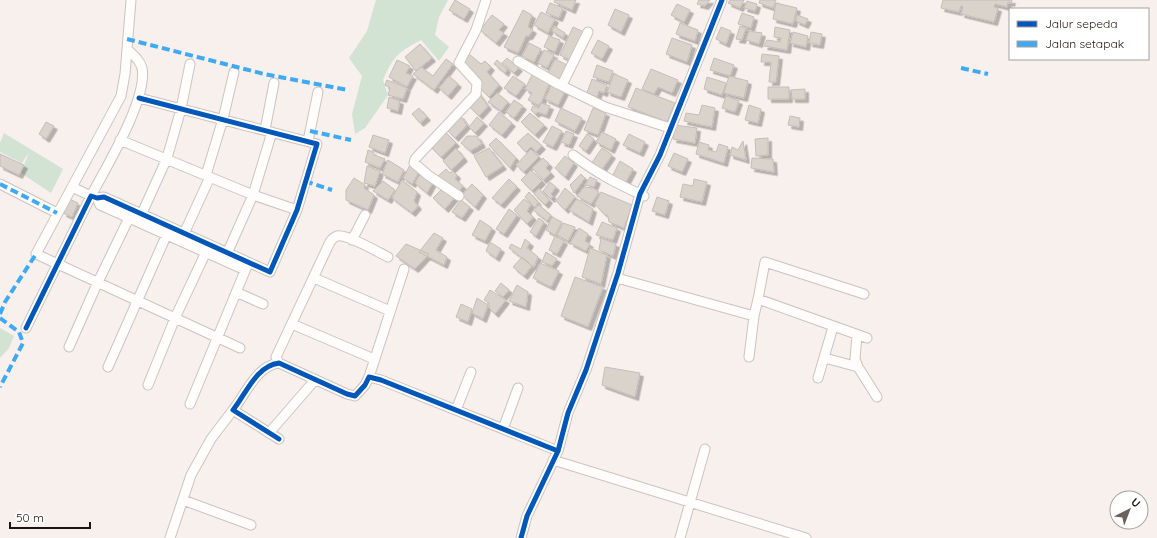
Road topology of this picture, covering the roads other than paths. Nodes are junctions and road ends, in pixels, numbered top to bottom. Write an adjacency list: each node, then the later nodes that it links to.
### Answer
1 (131, 0): 5 (street)
2 (486, 0): 26 (street)
3 (722, 0): 15 (street)
4 (588, 32): 10 (street)
5 (127, 49): 12 (street); 23 (street)
6 (518, 61): 10 (street)
7 (190, 64): 13 (street)
8 (234, 72): 14 (street)
9 (274, 83): 16 (street)
10 (562, 85): 15 (street)
11 (318, 92): 18 (street)
12 (139, 98): 13 (street); 17 (street)
13 (181, 109): 14 (street); 20 (street)
14 (223, 119): 16 (street); 21 (street)
15 (670, 128): 25 (street)
16 (268, 131): 18 (street); 24 (street)
17 (120, 140): 20 (street); 27 (street)
18 (308, 141): 28 (street)
19 (573, 155): 25 (street)
20 (167, 158): 21 (street); 32 (street)
21 (208, 176): 24 (street); 34 (street)
22 (0, 184): 29 (street)
23 (72, 187): 27 (street); 29 (street)
24 (253, 194): 28 (street); 37 (street)
25 (643, 195): 43 (street)
26 (459, 196)
27 (94, 197): 31 (street); 32 (street); 39 (street)
28 (297, 210): 40 (street)
29 (57, 213): 39 (street)
30 (365, 215): 35 (street)
31 (129, 218): 32 (street); 44 (street)
32 (140, 218): 33 (street); 34 (street)
33 (167, 234): 34 (street); 48 (street)
34 (182, 237): 36 (street); 37 (street)
35 (352, 240): 38 (street); 42 (street)
36 (206, 252): 37 (street); 52 (street)
37 (226, 257): 40 (street)
38 (388, 257)
39 (57, 265): 44 (street); 55 (street)
40 (247, 266): 45 (street)
41 (404, 268): 50 (street)
42 (314, 278): 50 (street); 53 (street)
43 (617, 278): 51 (street); 81 (street)
44 (97, 284): 48 (street); 59 (street)
45 (236, 292): 49 (street); 57 (street)
46 (864, 294): 47 (street)
47 (758, 300): 51 (street); 54 (street)
48 (136, 302): 52 (street); 65 (street)
49 (262, 304)
50 (390, 312): 63 (street)
51 (754, 316): 61 (street)
52 (175, 318): 57 (street); 71 (street)
53 (292, 324): 63 (street); 64 (street)
54 (834, 327): 56 (street); 62 (street)
55 (26, 328)
56 (858, 335): 58 (street); 66 (street)
57 (216, 338): 60 (street); 74 (street)
58 (867, 338)
59 (69, 347)
60 (240, 348)
61 (749, 357)
62 (825, 358): 66 (street); 69 (street)
63 (374, 359): 68 (street)
64 (278, 363): 70 (street); 75 (street)
65 (108, 367)
66 (858, 368): 73 (street)
67 (471, 372): 76 (street)
68 (369, 377): 70 (street); 76 (street)
69 (818, 378)
70 (315, 380): 78 (street)
71 (148, 385)
72 (518, 388): 77 (street)
73 (877, 397)
74 (190, 404)
75 (232, 410): 78 (street); 82 (street)
76 (456, 410): 77 (street)
77 (502, 429): 81 (street)
78 (269, 433): 79 (street)
79 (279, 439)
80 (705, 449): 83 (street)
81 (556, 455): 83 (street); 86 (street)
82 (183, 500): 84 (street); 85 (street)
83 (690, 502): 87 (street); 88 (street)
84 (251, 526)
85 (170, 538)
86 (521, 538)
87 (680, 538)
88 (806, 538)

